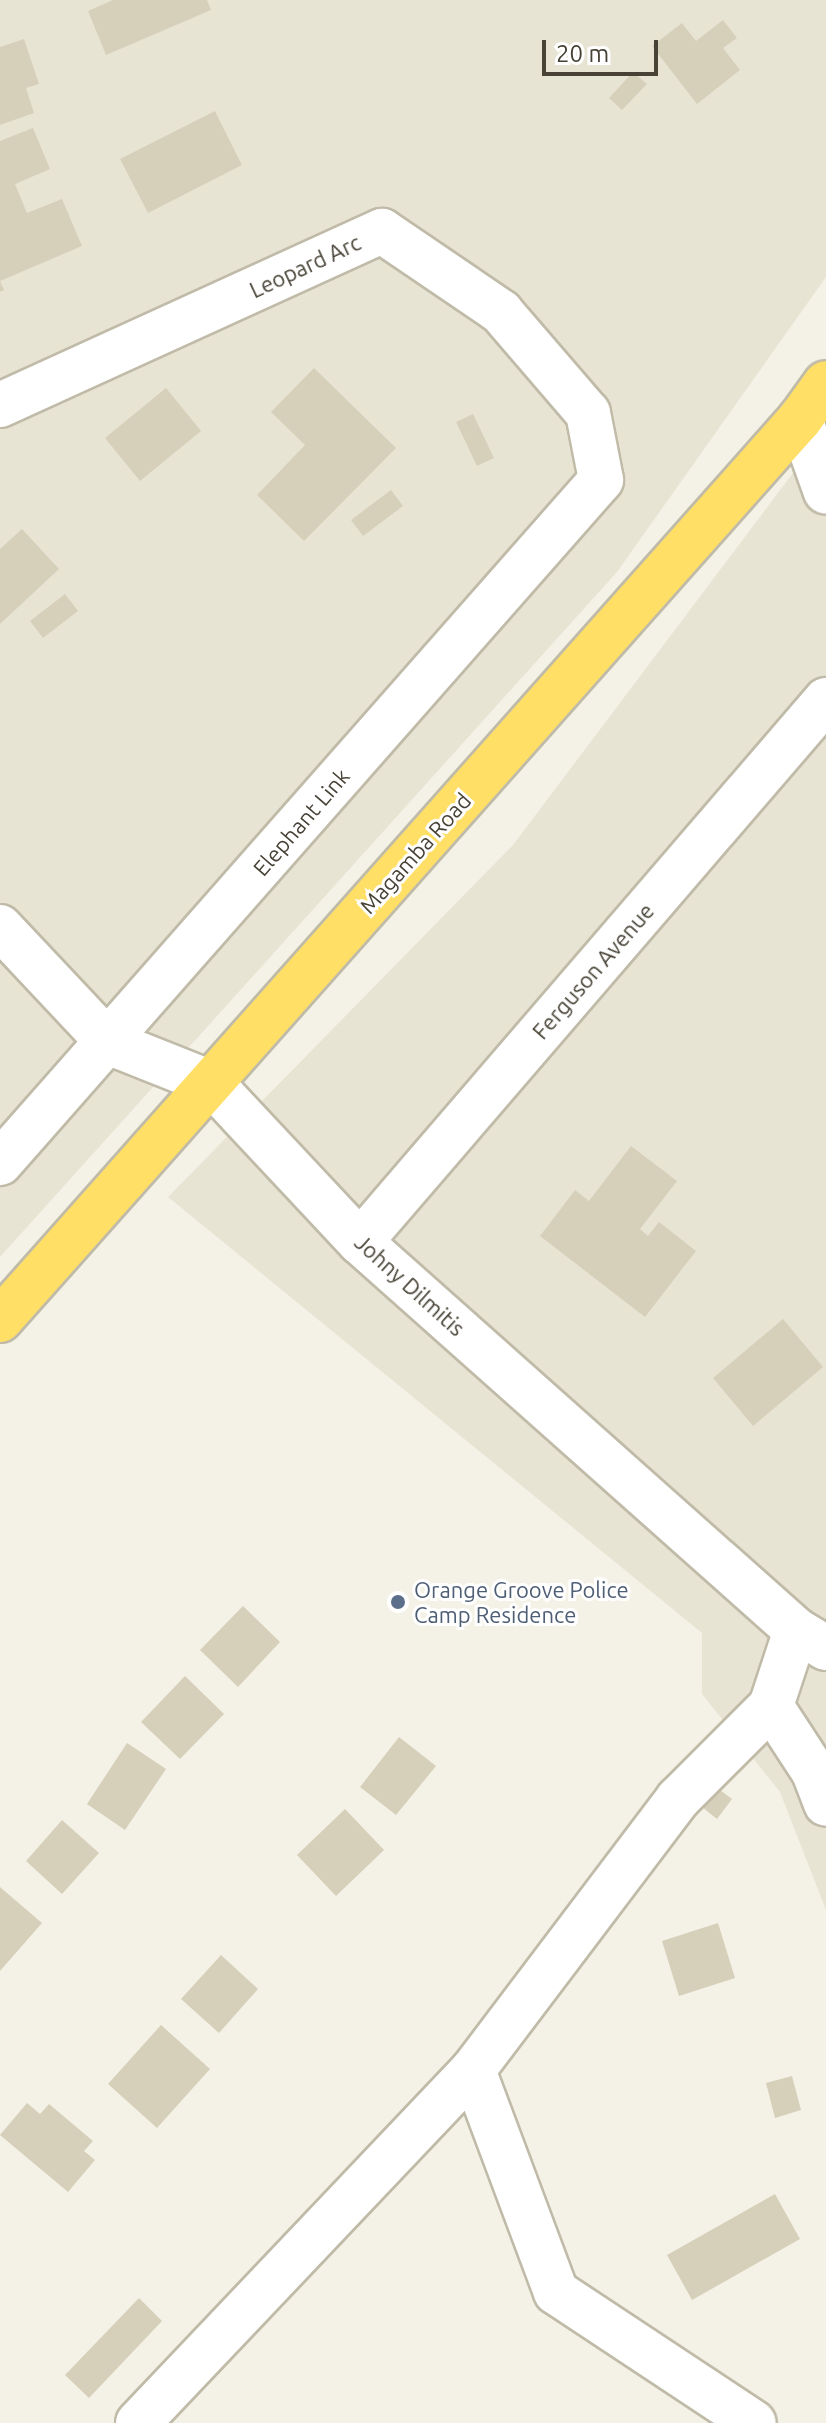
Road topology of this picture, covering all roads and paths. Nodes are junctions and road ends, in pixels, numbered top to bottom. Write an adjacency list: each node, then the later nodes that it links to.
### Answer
1 (826, 383): 3 (highway, Magamba Road)
2 (0, 405): 4 (street, Leopard Arc)
3 (800, 419): 5 (street); 9 (highway, Magamba Road)
4 (601, 480): 8 (street, Elephant Link)
5 (826, 492)
6 (826, 700): 11 (street, Ferguson Avenue)
7 (0, 927): 8 (street, Johny Dilmitis)
8 (108, 1042): 9 (street, Johny Dilmitis); 10 (street, Elephant Link)
9 (211, 1083): 11 (street, Johny Dilmitis); 12 (highway, Magamba Road)
10 (0, 1163)
11 (360, 1242): 13 (street, Johny Dilmitis)
12 (0, 1320)
13 (811, 1639): 14 (street)
14 (771, 1706): 15 (street); 16 (street)
15 (826, 1804)
16 (473, 2070): 17 (street); 18 (street)
17 (138, 2423)
18 (754, 2423)

